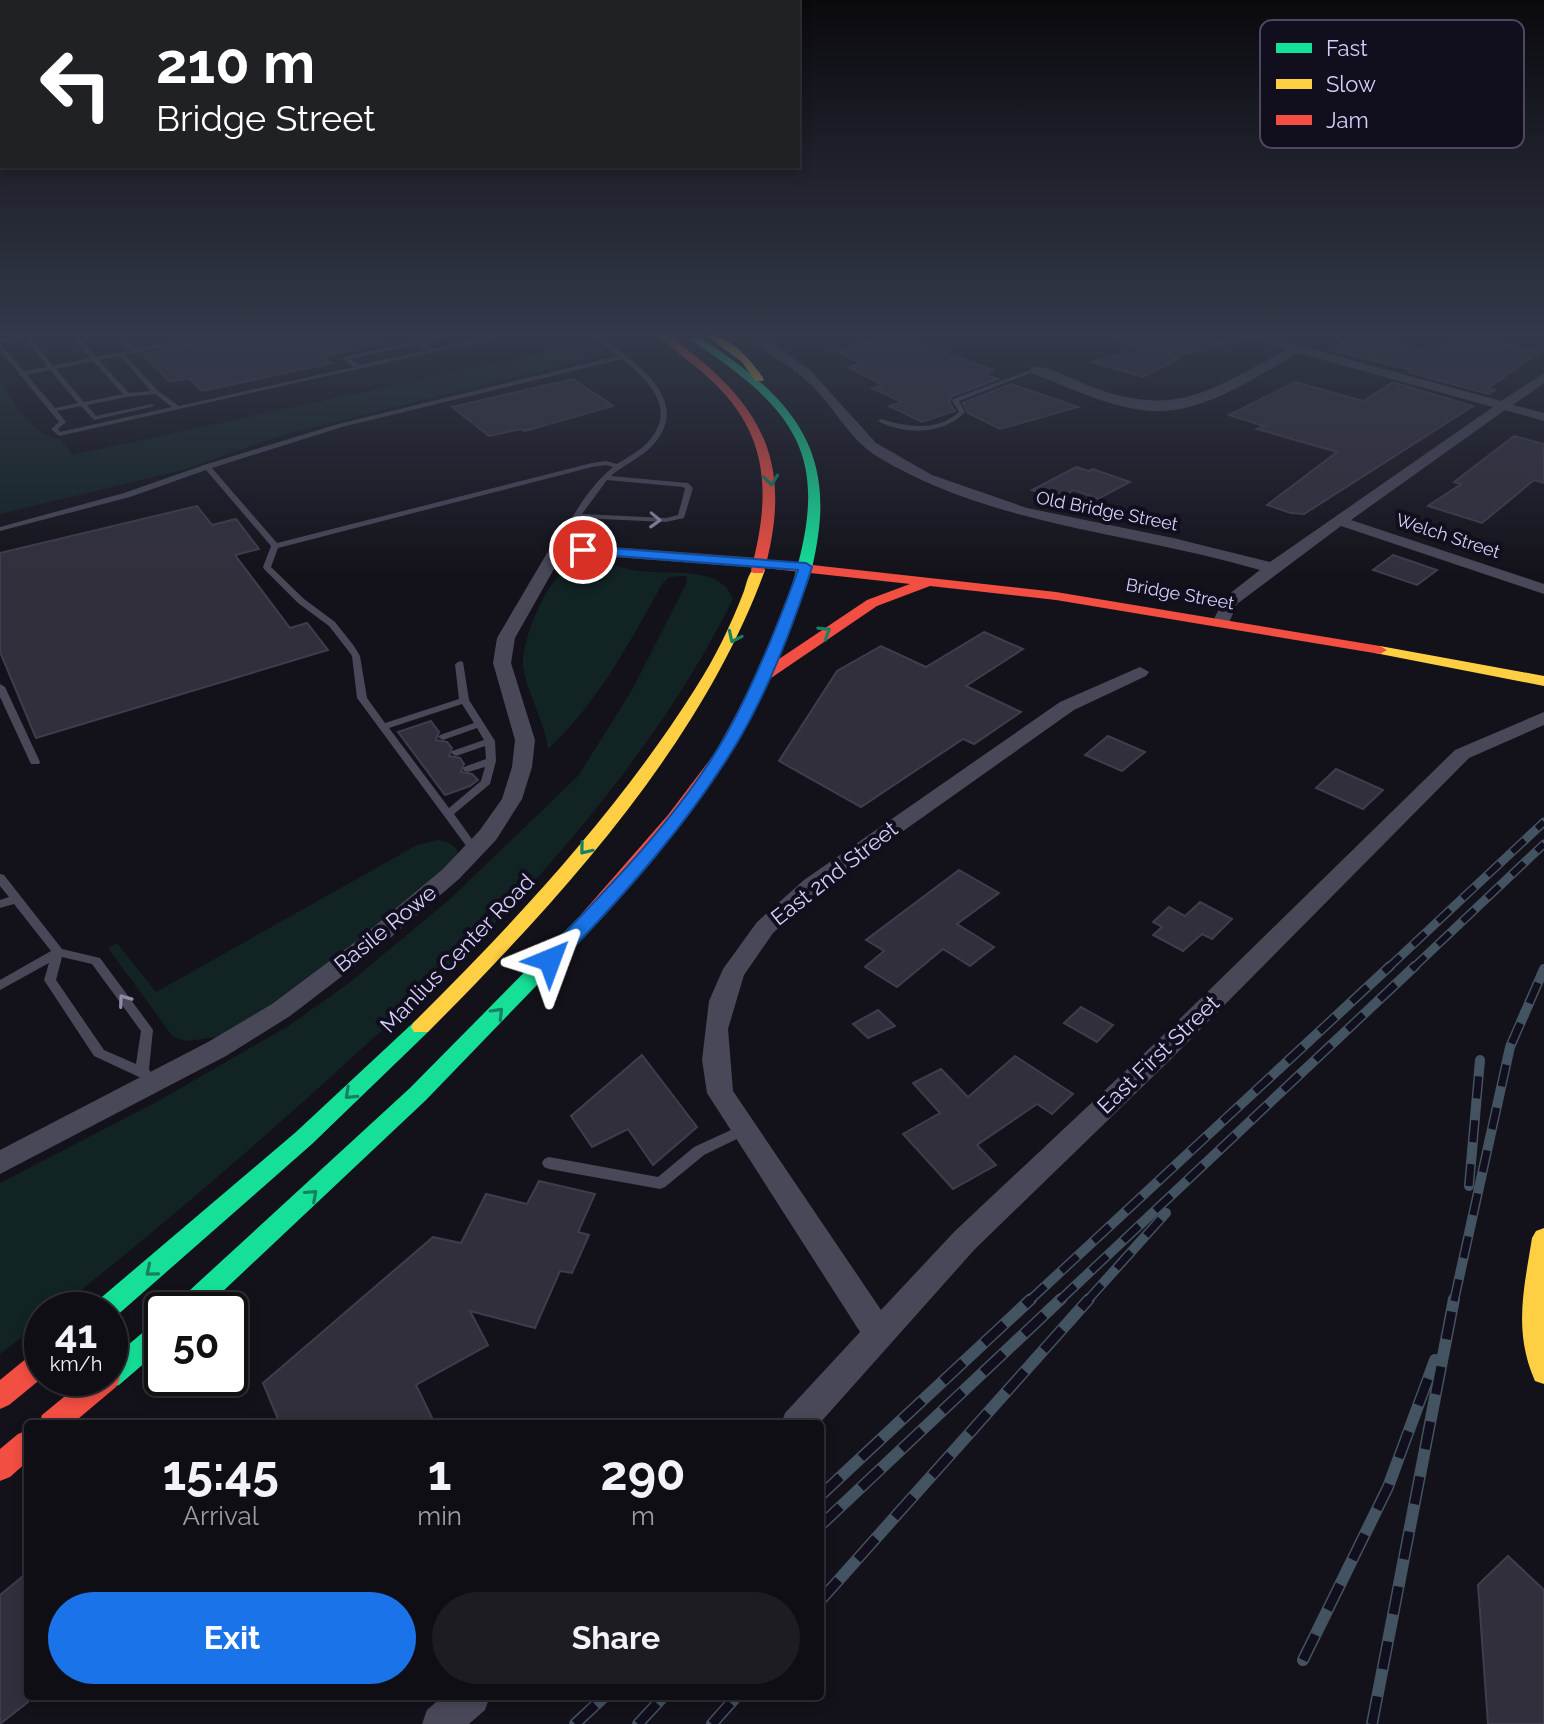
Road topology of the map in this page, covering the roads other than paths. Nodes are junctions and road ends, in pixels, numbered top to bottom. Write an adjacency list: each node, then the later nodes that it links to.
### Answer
1 (57, 414): 4 (lane)
2 (91, 414): 3 (lane)
3 (111, 414)
4 (148, 414)
5 (384, 414): 13 (lane)
6 (666, 414): 14 (lane)
7 (747, 414): 21 (main road, one-way to 21)
8 (786, 414): 22 (main road)
9 (842, 414): 23 (street, Old Bridge Street)
10 (960, 414): 12 (lane)
11 (1491, 414): 17 (street)
12 (881, 421)
13 (207, 467): 18 (lane); 19 (lane)
14 (619, 467): 15 (lane); 19 (lane)
15 (605, 478): 16 (lane); 16 (lane, one-way to 15)
16 (577, 516): 20 (lane)
17 (1340, 521): 23 (street); 25 (street, Welch Street)
18 (0, 529)
19 (275, 546): 35 (lane)
20 (558, 548): 21 (street, Bridge Street); 43 (street, Basile Rowe)
21 (760, 563): 22 (main road, Bridge Street); 54 (main road, Manlius Center Road, one-way to 54)
22 (806, 567): 24 (main road, Bridge Street); 29 (main road)
23 (1272, 568): 26 (street)
24 (939, 580): 26 (main road, Bridge Street); 29 (main road, one-way to 24)
25 (1544, 589)
26 (1222, 621): 30 (main road, Bridge Street)
27 (460, 664): 32 (lane)
28 (1140, 672): 50 (street, East 2nd Street)
29 (762, 677): 55 (main road, one-way to 29)
30 (1544, 681)
31 (0, 687): 40 (lane)
32 (464, 700): 34 (lane); 35 (lane)
33 (1544, 718): 56 (street, East First Street)
34 (479, 724): 36 (lane); 37 (lane)
35 (383, 727): 42 (lane)
36 (443, 737)
37 (490, 741): 38 (lane); 39 (lane)
38 (456, 753)
39 (491, 761): 41 (lane); 42 (lane)
40 (35, 762)
41 (468, 769)
42 (448, 814): 43 (lane)
43 (474, 849): 49 (street, Basile Rowe)
44 (0, 878): 45 (lane)
45 (16, 899): 46 (lane); 47 (lane)
46 (0, 904)
47 (58, 952): 48 (lane); 49 (lane); 49 (lane, one-way to 47)
48 (0, 986)
49 (146, 1076): 51 (street, Basile Rowe)
50 (745, 1129): 52 (lane); 56 (street, East 2nd Street)
51 (0, 1163)
52 (549, 1163)
53 (1544, 1238): 59 (main road)
54 (126, 1292)
55 (206, 1292)
56 (880, 1336): 64 (street, East First Street)
57 (144, 1347): 58 (main road)
58 (128, 1360)
59 (1544, 1372)
60 (24, 1377): 61 (main road)
61 (0, 1396)
62 (85, 1396): 63 (main road)
63 (57, 1420)
64 (801, 1420)
65 (24, 1446): 66 (main road)
66 (0, 1467)
67 (467, 1700): 68 (street)
68 (441, 1724)

